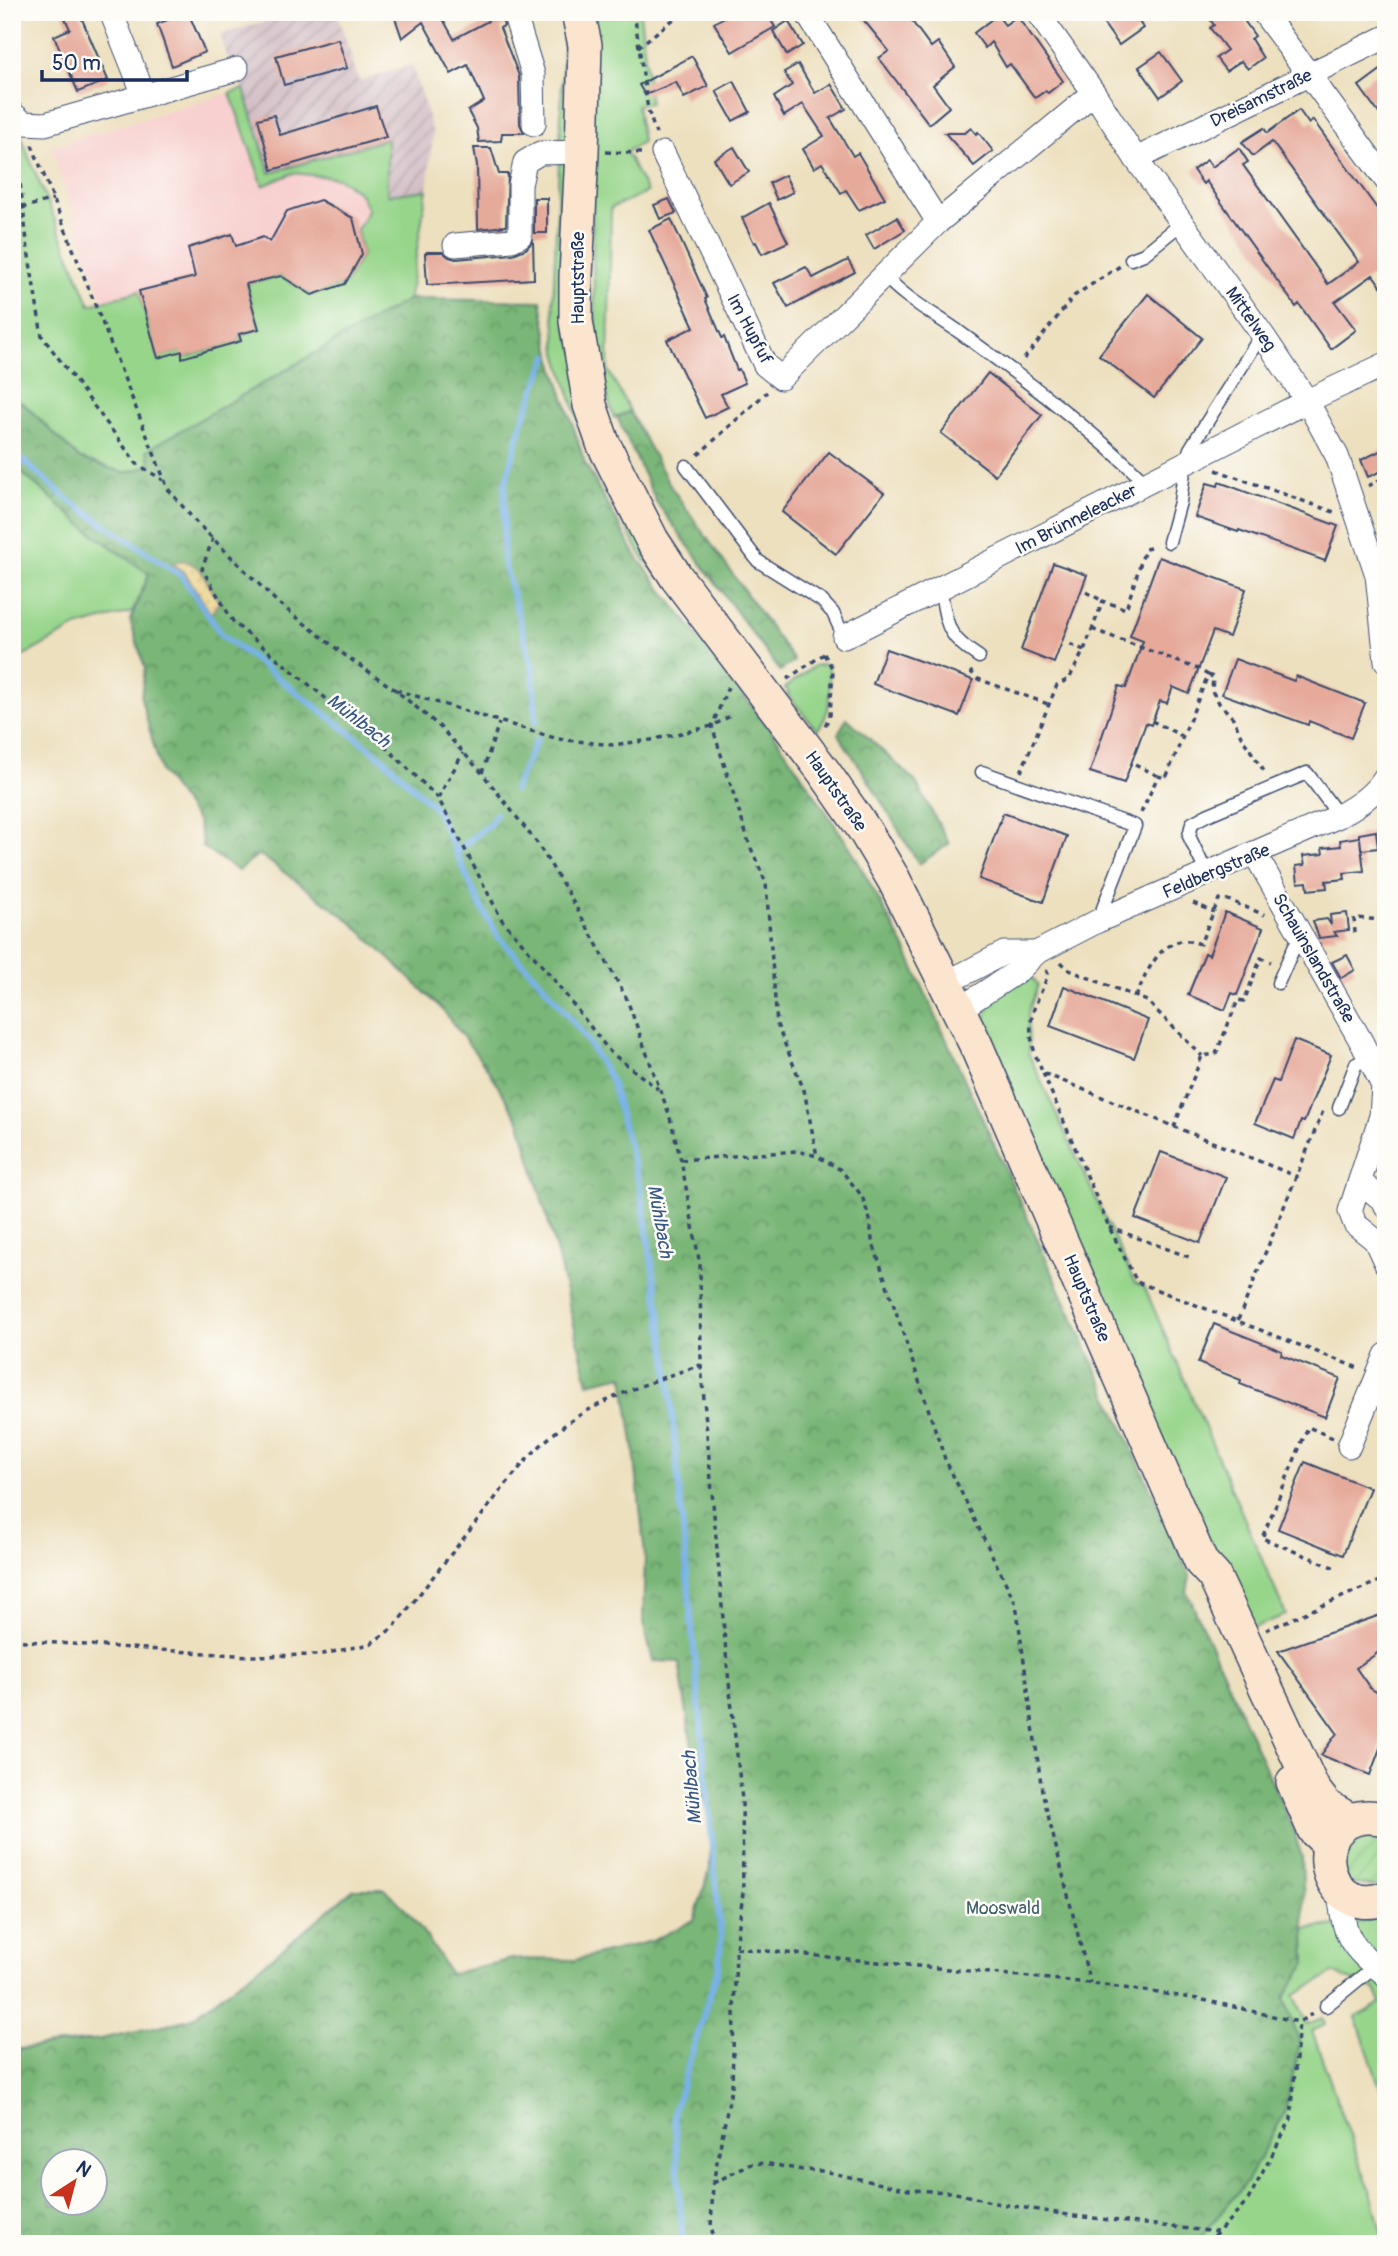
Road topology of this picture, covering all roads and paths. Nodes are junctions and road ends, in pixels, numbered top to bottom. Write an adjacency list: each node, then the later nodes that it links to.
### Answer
1 (111, 12): 14 (street)
2 (514, 12): 16 (street)
3 (578, 12): 18 (street, Hauptstraße)
4 (634, 12): 10 (path)
5 (683, 12): 10 (path)
6 (806, 12): 25 (street)
7 (1037, 12): 13 (street, Mittelweg)
8 (1263, 12): 12 (street)
9 (1386, 37): 12 (street, Dreisamstraße)
10 (638, 47): 19 (path)
11 (237, 69): 14 (street)
12 (1310, 75): 20 (street, Dreisamstraße); 21 (street)
13 (1094, 93): 20 (street, Mittelweg); 25 (street, Im Hupfuf)
14 (144, 95): 15 (street)
15 (18, 118): 22 (path)
16 (534, 124)
17 (12, 145): 23 (path)
18 (582, 152): 19 (path); 27 (street); 50 (street, Hauptstraße)
19 (663, 153): 33 (street, Im Hupfuf)
20 (1136, 159): 26 (street, Mittelweg)
21 (1386, 180)
22 (53, 199): 23 (path); 38 (path)
23 (23, 208): 24 (path); 38 (path)
24 (12, 211)
25 (939, 222): 29 (street, Im Hupfuf)
26 (1182, 223): 28 (lane); 30 (street, Mittelweg)
27 (455, 245)
28 (1131, 259): 32 (path)
29 (884, 275): 32 (lane); 33 (street, Im Hupfuf)
30 (1262, 334): 34 (street, Mittelweg); 35 (lane)
31 (1386, 363): 34 (street, Im Brünneleacker)
32 (1013, 372): 39 (lane)
33 (781, 378): 36 (path)
34 (1307, 401): 35 (street, Im Brünneleacker); 53 (street, Mittelweg)
35 (1185, 464): 39 (street, Im Brünneleacker); 42 (lane)
36 (686, 466): 47 (lane)
37 (1216, 470): 40 (path)
38 (165, 481): 41 (path)
39 (1146, 483): 43 (street, Im Brünneleacker)
40 (1342, 514)
41 (213, 538): 56 (path); 72 (path)
42 (1168, 542): 45 (path)
43 (940, 589): 47 (street, Im Brünneleacker); 48 (lane)
44 (1086, 592): 45 (path)
45 (1104, 601): 46 (path)
46 (1093, 629): 51 (path); 54 (path)
47 (844, 637)
48 (961, 643): 52 (lane); 57 (path)
49 (1067, 643): 51 (path)
50 (730, 649): 61 (path); 63 (street, Hauptstraße)
51 (1084, 650): 57 (path)
52 (979, 657)
53 (1386, 661)
54 (1208, 674): 62 (path); 71 (path)
55 (782, 682): 63 (path)
56 (394, 689): 60 (path); 64 (path)
57 (1048, 704): 70 (path)
58 (732, 715): 61 (path)
59 (1152, 722): 62 (path)
60 (499, 723): 61 (path); 67 (path)
61 (712, 726): 95 (path)
62 (1182, 736): 68 (path)
63 (804, 746): 85 (street, Hauptstraße)
64 (463, 753): 67 (path); 72 (path)
65 (1135, 764): 68 (path)
66 (982, 772): 70 (lane)
67 (482, 773): 91 (path)
68 (1158, 776): 74 (path)
69 (1386, 776): 73 (street, Feldbergstraße)
70 (1017, 783): 74 (lane)
71 (1272, 787): 73 (lane); 76 (lane)
72 (438, 798): 91 (path)
73 (1339, 816): 75 (street, Feldbergstraße)
74 (1135, 826): 79 (lane)
75 (1255, 854): 76 (street, Feldbergstraße); 77 (street, Schauinslandstraße)
76 (1207, 874): 79 (street, Feldbergstraße)
77 (1288, 915): 81 (street, Schauinslandstraße); 86 (path)
78 (1386, 920): 80 (path)
79 (1098, 921): 82 (street, Feldbergstraße)
80 (1355, 933)
81 (1303, 941): 83 (lane); 88 (street, Schauinslandstraße)
82 (1041, 950): 85 (street, Feldbergstraße); 86 (path); 89 (path)
83 (1284, 968): 84 (lane); 87 (path)
84 (1278, 983)
85 (951, 997): 111 (street, Hauptstraße)
86 (1136, 997): 87 (path)
87 (1202, 1056): 94 (path)
88 (1370, 1059): 90 (street, Schauinslandstraße); 93 (lane)
89 (1043, 1073): 94 (path); 101 (path)
90 (1384, 1086): 98 (street, Schauinslandstraße)
91 (660, 1090): 96 (path)
92 (1327, 1101): 97 (path)
93 (1339, 1108)
94 (1174, 1126): 97 (path)
95 (817, 1156): 96 (path); 117 (path)
96 (681, 1160): 106 (path)
97 (1298, 1177): 105 (path)
98 (1360, 1182): 99 (street); 102 (street, Schauinslandstraße)
99 (1386, 1206)
100 (1386, 1213): 102 (street)
101 (1109, 1227): 103 (path); 105 (path)
102 (1375, 1240): 104 (street, Schauinslandstraße)
103 (1189, 1257)
104 (1386, 1264)
105 (1238, 1320): 107 (path)
106 (701, 1365): 112 (path); 115 (path)
107 (1381, 1365): 108 (street)
108 (1349, 1446): 109 (path)
109 (1335, 1568)
110 (1386, 1578): 111 (path)
111 (1233, 1633): 113 (street, Hauptstraße)
112 (12, 1640)
113 (1365, 1820): 114 (street, Hauptstraße)
114 (1365, 1896): 116 (street); 116 (street)
115 (736, 1948): 117 (path); 120 (path)
116 (1374, 1965): 118 (lane)
117 (1090, 1983): 119 (path)
118 (1326, 2006): 119 (path)
119 (1299, 2022): 121 (path)
120 (713, 2183): 121 (path); 122 (path)
121 (1217, 2232): 123 (path)
122 (716, 2244)
123 (1207, 2244)

